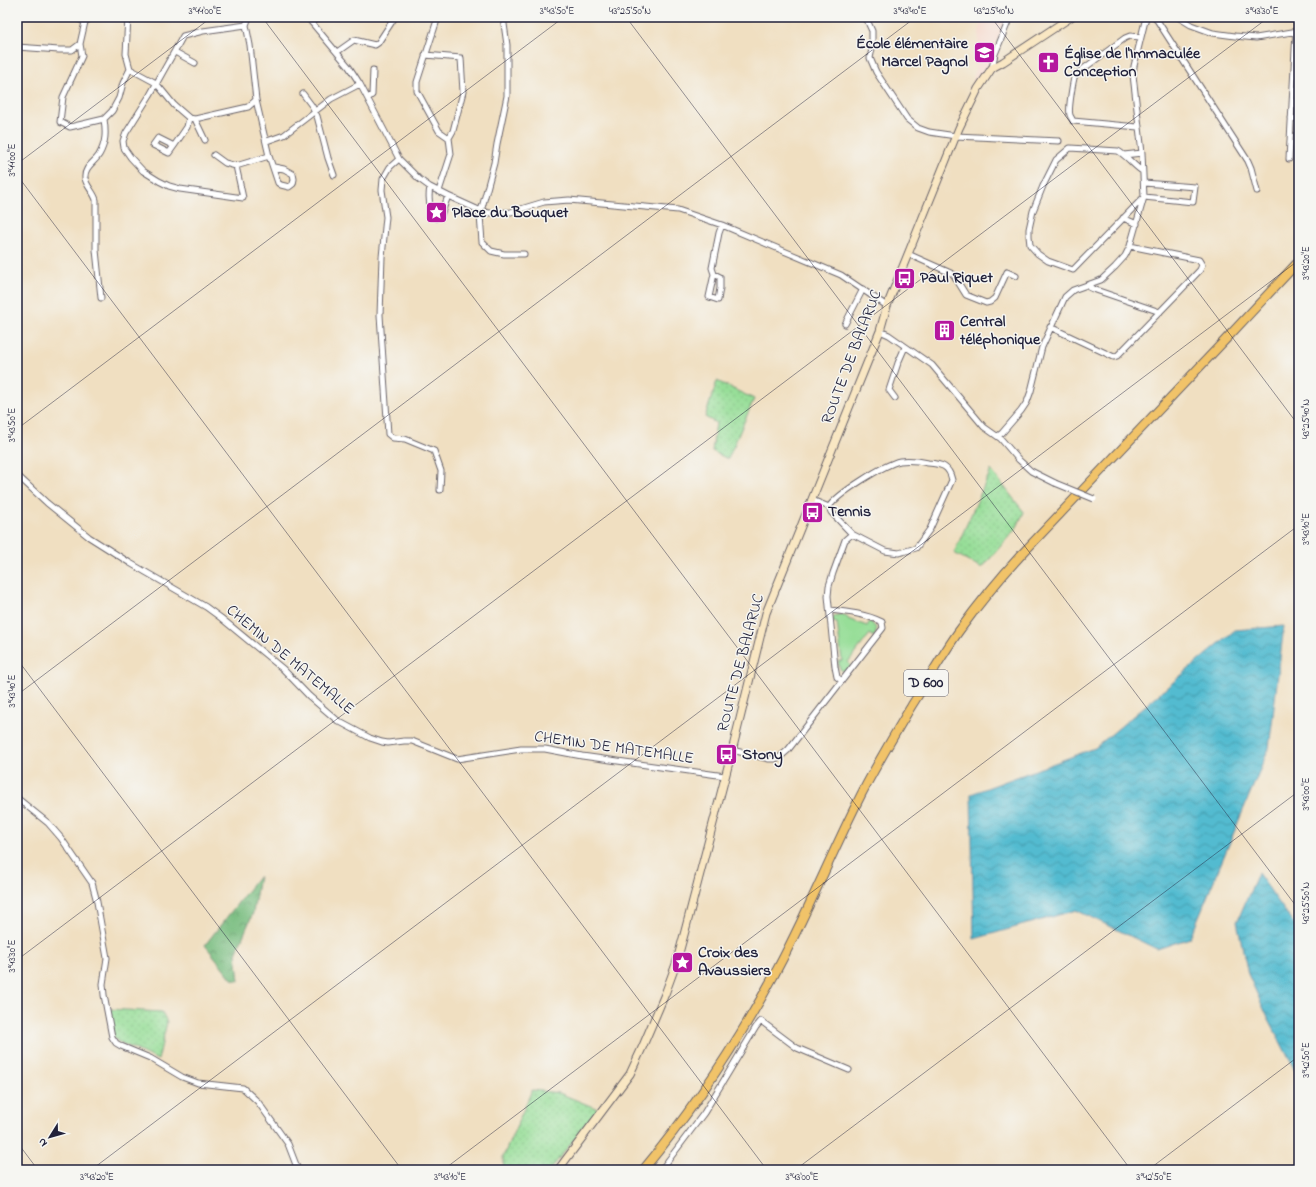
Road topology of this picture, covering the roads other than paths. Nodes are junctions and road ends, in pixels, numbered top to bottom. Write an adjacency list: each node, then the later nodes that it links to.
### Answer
1 (75, 17): 15 (street)
2 (92, 17): 15 (street)
3 (128, 17): 27 (street)
4 (249, 17): 16 (street)
5 (395, 17): 22 (street)
6 (438, 17): 23 (street)
7 (503, 17): 63 (street)
8 (864, 17): 41 (street)
9 (1010, 17): 26 (street)
10 (1071, 17): 26 (street, ROUTE DE BALARUC)
11 (1146, 17): 18 (street)
12 (1155, 17): 60 (street)
13 (1178, 17): 17 (street)
14 (310, 18): 22 (street)
15 (85, 22): 19 (street)
16 (246, 25): 21 (street); 33 (street)
17 (1298, 31): 25 (street)
18 (1140, 37): 40 (street); 40 (street)
19 (80, 44): 20 (street); 37 (street)
20 (17, 48)
21 (175, 52): 24 (street); 29 (street)
22 (337, 52): 30 (street)
23 (425, 55): 42 (street); 42 (street)
24 (195, 63)
25 (1297, 65): 36 (street)
26 (992, 68): 41 (street, ROUTE DE BALARUC)
27 (130, 69): 29 (street); 37 (street)
28 (374, 70): 32 (street)
29 (156, 83): 35 (street); 53 (street)
30 (360, 84): 32 (street); 34 (street)
31 (303, 94): 34 (street)
32 (368, 98): 51 (street)
33 (256, 100): 38 (street); 44 (street)
34 (315, 111): 44 (street); 56 (street)
35 (188, 118): 38 (street); 46 (street)
36 (1291, 118): 39 (street); 52 (street)
37 (104, 119): 75 (street)
38 (195, 119): 43 (street)
39 (1299, 119)
40 (1138, 127): 48 (street)
41 (956, 136): 45 (street); 69 (street, ROUTE DE BALARUC)
42 (449, 138): 59 (street)
43 (205, 140)
44 (267, 141): 50 (street)
45 (1059, 141)
46 (174, 146)
47 (214, 154): 53 (street)
48 (1142, 154): 49 (street); 55 (street)
49 (1124, 155): 55 (street); 64 (street)
50 (269, 156): 53 (street); 54 (street)
51 (399, 159): 58 (street); 85 (street)
52 (1289, 159)
53 (236, 166)
54 (274, 167): 54 (street)
55 (1142, 171): 57 (street)
56 (334, 175)
57 (1144, 183): 62 (street); 62 (street)
58 (430, 187): 59 (street); 61 (street)
59 (439, 191): 61 (street)
60 (1257, 191)
61 (448, 196): 63 (street)
62 (1144, 197): 64 (street); 65 (street)
63 (481, 211): 66 (street); 68 (street)
64 (1123, 218): 65 (street)
65 (1137, 224): 67 (street)
66 (722, 225): 71 (street); 74 (street)
67 (1130, 246): 73 (street); 77 (street)
68 (524, 254)
69 (908, 254): 72 (street); 76 (street, ROUTE DE BALARUC)
70 (1299, 261): 98 (main road, D 600)
71 (714, 274)
72 (1016, 276)
73 (1087, 286): 77 (street); 79 (street)
74 (863, 289): 76 (street); 78 (street)
75 (101, 298)
76 (887, 306): 80 (street, ROUTE DE BALARUC)
77 (1160, 312): 79 (street)
78 (845, 324)
79 (1050, 327): 83 (street)
80 (880, 331): 81 (street); 87 (street, ROUTE DE BALARUC)
81 (906, 347): 82 (street); 83 (street)
82 (895, 398)
83 (998, 436): 86 (street, bridge)
84 (17, 475): 93 (street, CHEMIN DE MATEMALLE)
85 (440, 490)
86 (1094, 499)
87 (812, 500): 88 (street); 92 (street, ROUTE DE BALARUC)
88 (829, 507): 89 (street); 89 (street)
89 (852, 534): 90 (street)
90 (830, 610): 91 (street); 91 (street)
91 (842, 681): 92 (street)
92 (732, 750): 93 (street, ROUTE DE BALARUC)
93 (725, 776): 97 (street, ROUTE DE BALARUC)
94 (17, 798): 96 (street)
95 (849, 1070): 99 (street)
96 (298, 1170)
97 (558, 1170)
98 (643, 1170)
99 (661, 1170)

